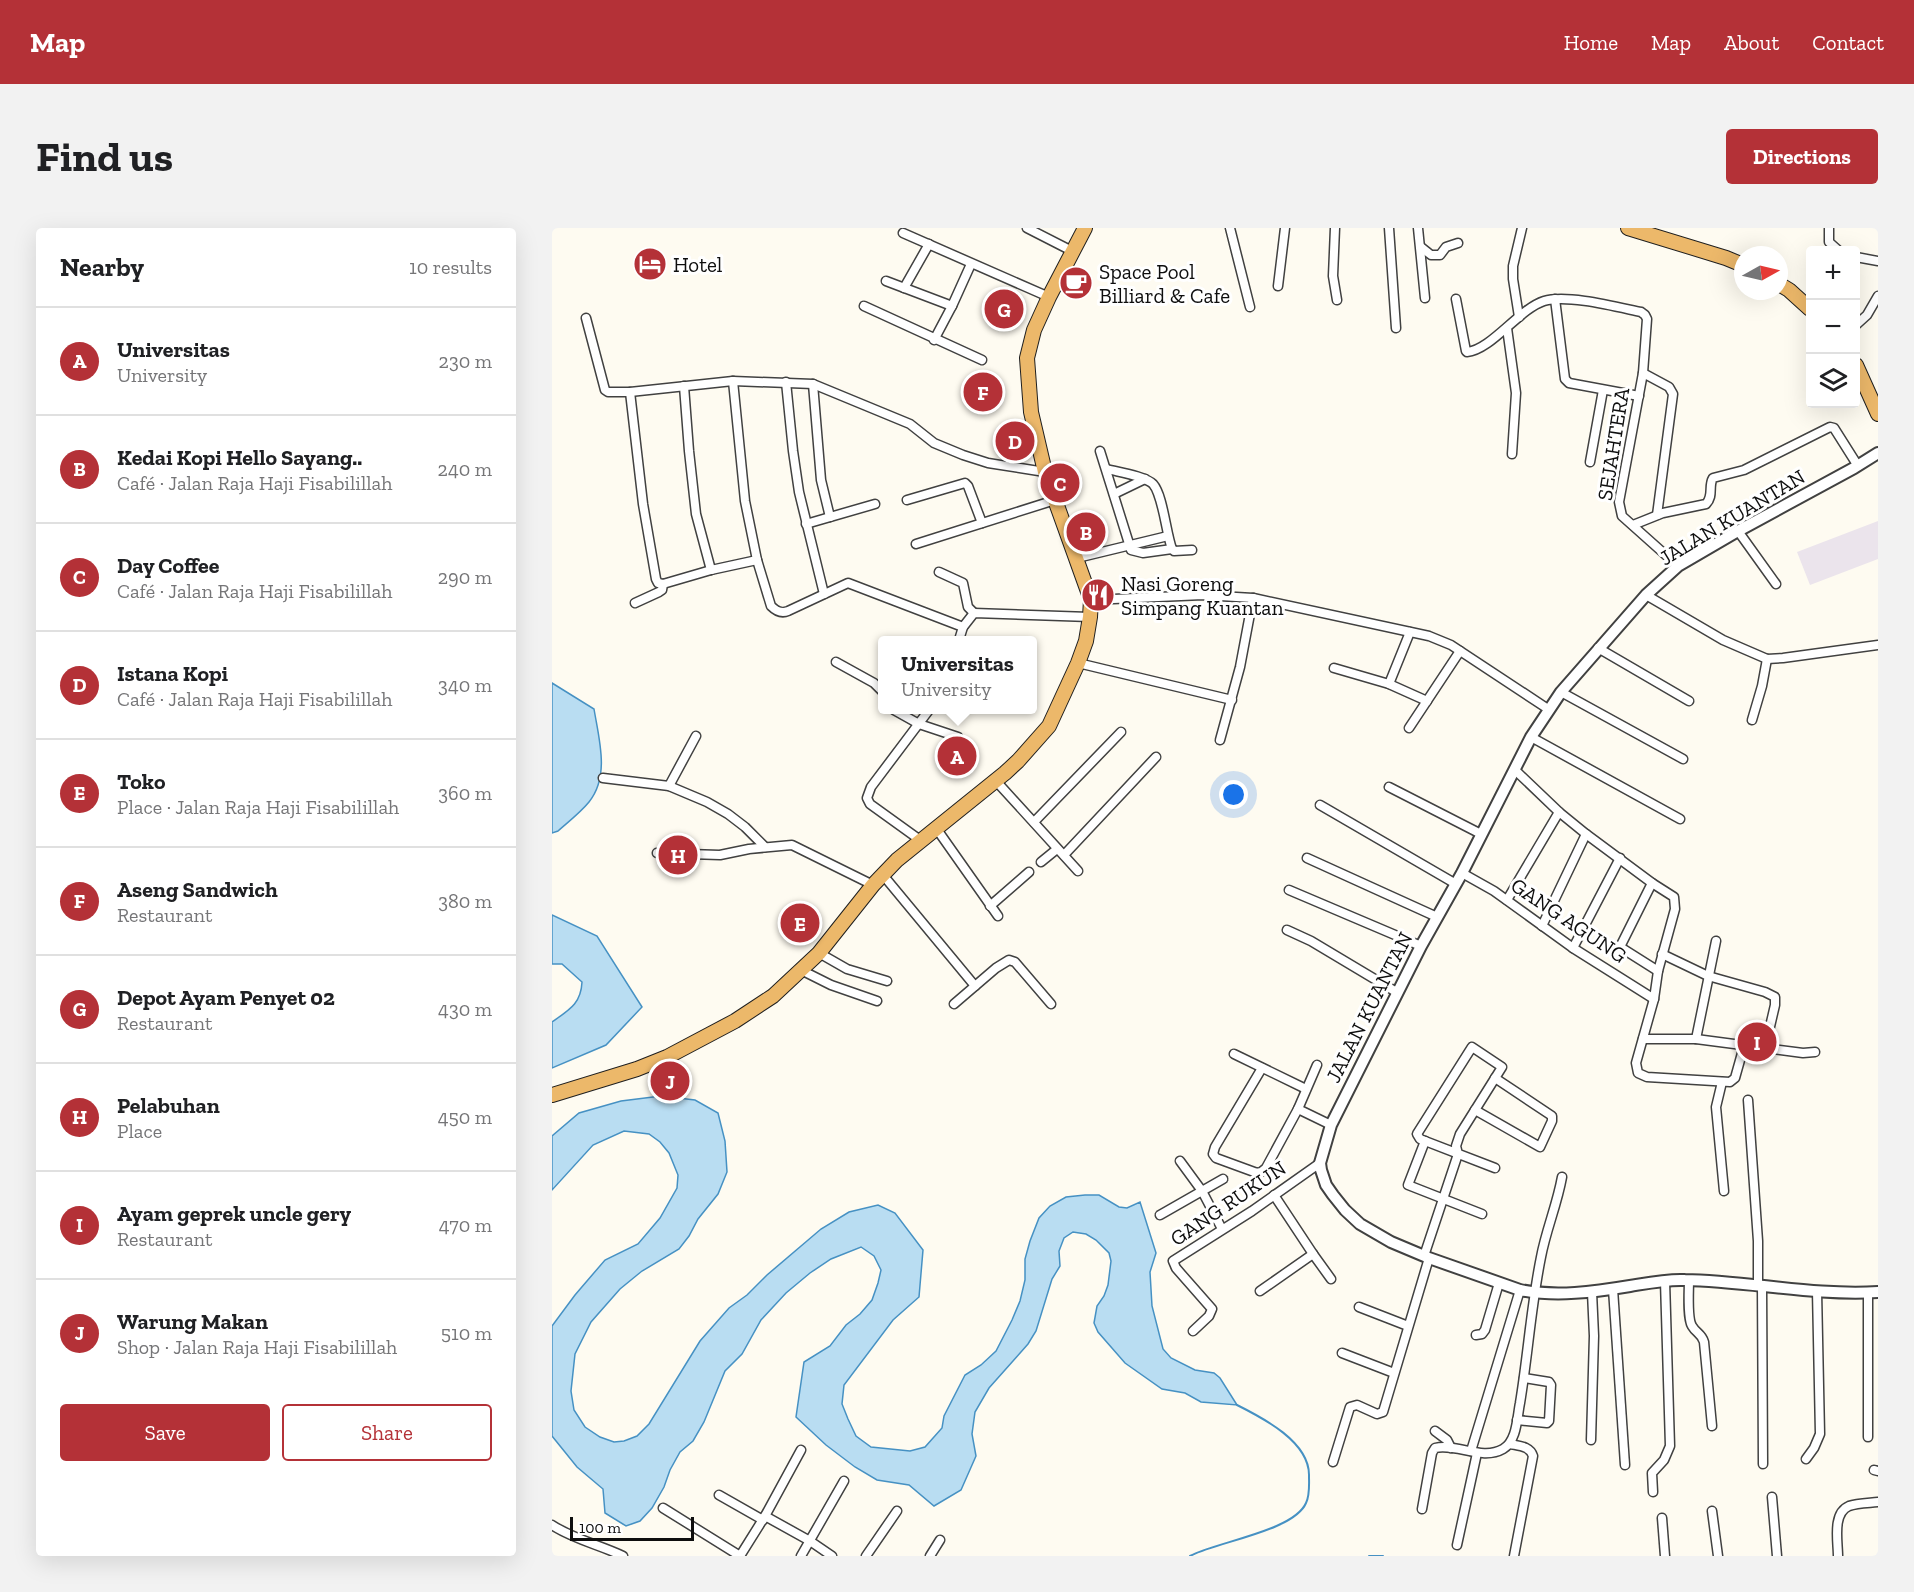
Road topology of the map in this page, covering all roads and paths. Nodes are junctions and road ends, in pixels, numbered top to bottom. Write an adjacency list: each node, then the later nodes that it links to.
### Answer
1 (1027, 228): 16 (street)
2 (1085, 228): 16 (highway)
3 (1230, 228): 34 (street)
4 (1285, 228): 22 (street)
5 (1335, 228): 30 (street)
6 (1389, 228): 38 (street)
7 (1418, 228): 15 (street)
8 (1522, 228): 35 (street)
9 (1628, 228): 18 (highway)
10 (1828, 228): 14 (street)
11 (903, 233): 13 (street)
12 (1458, 243): 15 (street)
13 (929, 244): 20 (street); 23 (street)
14 (1834, 246)
15 (1421, 247): 27 (street)
16 (1072, 251): 26 (highway)
17 (1860, 258): 19 (street)
18 (1734, 261)
19 (1878, 261)
20 (971, 264): 26 (street); 33 (street)
21 (886, 281): 23 (street)
22 (1278, 286)
23 (904, 288): 33 (street)
24 (1788, 289): 31 (highway)
25 (1878, 296): 37 (street)
26 (1049, 297): 58 (highway)
27 (1425, 298)
28 (1456, 299): 39 (street)
29 (1555, 299): 35 (street); 43 (street, SEJAHTERA); 48 (street)
30 (1337, 300)
31 (1806, 305)
32 (864, 306): 40 (street)
33 (952, 306): 40 (street)
34 (1250, 307)
35 (1519, 317): 39 (street)
36 (586, 318): 49 (street)
37 (1860, 321)
38 (1396, 328)
39 (1508, 328): 54 (street)
40 (934, 339): 41 (street)
41 (982, 360)
42 (1860, 373): 51 (highway)
43 (1643, 374): 50 (street, SEJAHTERA); 64 (street)
44 (733, 381): 45 (street); 47 (street); 76 (street)
45 (786, 382): 46 (street); 67 (street)
46 (813, 384): 58 (street); 65 (street)
47 (684, 386): 49 (street); 78 (street)
48 (1603, 390): 50 (street); 55 (street)
49 (630, 392): 80 (street)
50 (1639, 396): 68 (street, SEJAHTERA)
51 (1878, 410)
52 (1100, 451): 57 (street)
53 (1878, 453): 56 (street, JALAN KUANTAN)
54 (1512, 454)
55 (1590, 462)
56 (1858, 466): 64 (street); 69 (street, JALAN KUANTAN)
57 (1107, 469): 59 (street); 60 (street)
58 (1046, 472): 62 (highway)
59 (1145, 479): 60 (street); 70 (street)
60 (1114, 494): 72 (street)
61 (907, 500): 66 (street)
62 (1055, 500): 66 (street); 75 (highway)
63 (875, 504): 65 (street)
64 (1657, 515): 68 (street)
65 (830, 517): 67 (street)
66 (982, 523): 71 (street)
67 (806, 524): 82 (street)
68 (1633, 525): 77 (street, SEJAHTERA)
69 (1738, 531): 77 (street, JALAN KUANTAN); 81 (street)
70 (1168, 536): 72 (street); 73 (street)
71 (916, 544)
72 (1128, 546): 73 (street); 75 (street)
73 (1172, 549): 74 (street)
74 (1191, 550)
75 (1077, 558): 85 (highway)
76 (757, 560): 78 (street); 82 (street)
77 (1678, 566): 83 (street, JALAN KUANTAN)
78 (711, 570): 80 (street)
79 (939, 572): 87 (street)
80 (663, 584): 86 (street)
81 (1776, 584)
82 (824, 594): 89 (street)
83 (1646, 595): 93 (street, JALAN KUANTAN); 95 (street)
84 (1253, 598): 85 (street); 90 (street); 102 (street)
85 (1091, 600): 88 (highway)
86 (635, 603)
87 (974, 613): 88 (street); 89 (street)
88 (1090, 617): 97 (highway)
89 (963, 627): 91 (street)
90 (1410, 632): 94 (street); 99 (street)
91 (960, 636)
92 (1878, 645): 95 (street)
93 (1598, 648): 101 (street, JALAN KUANTAN); 104 (street)
94 (1460, 651): 103 (street); 105 (street)
95 (1767, 659): 108 (street)
96 (836, 662): 100 (street)
97 (1078, 663): 102 (street); 120 (highway)
98 (1334, 668): 99 (street)
99 (1389, 684): 103 (street)
100 (878, 687)
101 (1561, 692): 105 (street, JALAN KUANTAN); 117 (street)
102 (1232, 700): 115 (street)
103 (1427, 701): 110 (street)
104 (1689, 701)
105 (1548, 709): 114 (street, JALAN KUANTAN)
106 (901, 714): 109 (street)
107 (927, 714): 109 (street)
108 (1752, 720)
109 (919, 724): 113 (street); 130 (street)
110 (1409, 728)
111 (1121, 732): 126 (street)
112 (696, 736): 121 (street)
113 (958, 737)
114 (1531, 737): 118 (street, JALAN KUANTAN); 125 (street)
115 (1220, 740)
116 (1156, 757): 132 (street)
117 (1683, 759)
118 (1515, 770): 124 (street); 128 (street, JALAN KUANTAN)
119 (603, 778): 121 (street)
120 (996, 781): 126 (street); 127 (highway)
121 (669, 786): 131 (street)
122 (1389, 787): 128 (street)
123 (1320, 805): 142 (street)
124 (1558, 812): 129 (street); 144 (street)
125 (1680, 819)
126 (1034, 822): 132 (street)
127 (936, 828): 130 (highway); 145 (street)
128 (1481, 834): 139 (street, JALAN KUANTAN)
129 (1586, 834): 135 (street); 148 (street)
130 (920, 840): 140 (highway)
131 (765, 847): 133 (street); 140 (street)
132 (1061, 852): 136 (street); 137 (street)
133 (657, 853)
134 (1307, 858): 147 (street)
135 (1620, 858): 141 (street); 152 (street)
136 (1041, 862)
137 (1078, 871)
138 (1029, 872): 145 (street)
139 (1462, 873): 142 (street, JALAN KUANTAN); 144 (street, GANG AGUNG)
140 (878, 880): 153 (highway); 159 (street)
141 (1652, 883): 154 (street); 156 (street)
142 (1456, 884): 147 (street, JALAN KUANTAN)
143 (1290, 890): 151 (street)
144 (1507, 900): 148 (street, GANG AGUNG)
145 (990, 906): 146 (street)
146 (998, 916)
147 (1437, 917): 151 (street, JALAN KUANTAN)
148 (1542, 926): 152 (street, GANG AGUNG)
149 (1287, 930): 160 (street)
150 (1716, 941): 157 (street)
151 (1421, 946): 160 (street, JALAN KUANTAN)
152 (1574, 948): 161 (street, GANG AGUNG)
153 (819, 953): 155 (highway); 158 (street)
154 (1662, 954): 156 (street); 157 (street)
155 (801, 970): 162 (street); 176 (highway)
156 (1658, 971): 161 (street)
157 (1708, 976): 166 (street); 168 (street)
158 (887, 981)
159 (975, 986): 163 (street); 164 (street)
160 (1398, 993): 180 (street, JALAN KUANTAN)
161 (1654, 999): 165 (street)
162 (877, 1002)
163 (954, 1004)
164 (1051, 1004)
165 (1643, 1039): 166 (street); 174 (street)
166 (1696, 1040): 167 (street)
167 (1744, 1046): 168 (street); 174 (street)
168 (1765, 1048): 169 (street)
169 (1815, 1052)
170 (1234, 1054): 172 (street)
171 (1317, 1065): 175 (street)
172 (1262, 1068): 175 (street); 178 (street)
173 (1495, 1078): 179 (street); 179 (street); 181 (street)
174 (1722, 1082): 189 (street)
175 (1306, 1089): 178 (street)
176 (552, 1095)
177 (1748, 1100): 201 (street)
178 (1298, 1109): 180 (street)
179 (1475, 1110): 182 (street)
180 (1331, 1125): 184 (street, JALAN KUANTAN)
181 (1425, 1141): 182 (street); 191 (street)
182 (1458, 1154): 185 (street); 191 (street)
183 (1180, 1161): 188 (street)
184 (1320, 1162): 190 (street, GANG RUKUN); 196 (street)
185 (1495, 1168)
186 (1562, 1178): 208 (street)
187 (1223, 1179): 188 (street)
188 (1202, 1191): 193 (street); 194 (street)
189 (1724, 1191)
190 (1274, 1195): 194 (street, GANG RUKUN); 195 (street)
191 (1444, 1199): 192 (street); 196 (street)
192 (1482, 1214)
193 (1160, 1215)
194 (1222, 1229): 211 (street, GANG RUKUN)
195 (1313, 1254): 197 (street); 204 (street)
196 (1426, 1257): 200 (street); 210 (street)
197 (1331, 1279)
198 (1689, 1280): 199 (street); 201 (street); 217 (street)
199 (1665, 1281): 202 (street); 230 (street)
200 (1499, 1283): 203 (street); 212 (street)
201 (1760, 1285): 205 (street); 227 (street)
202 (1613, 1289): 206 (street); 228 (street)
203 (1520, 1290): 208 (street); 224 (street)
204 (1260, 1291)
205 (1817, 1291): 207 (street); 225 (street)
206 (1592, 1292): 208 (street); 220 (street)
207 (1873, 1292): 219 (street)
208 (1535, 1293): 215 (street)
209 (1359, 1307): 210 (street)
210 (1408, 1326): 214 (street)
211 (1193, 1331)
212 (1476, 1335)
213 (1342, 1353): 214 (street)
214 (1394, 1373): 226 (street)
215 (1524, 1378): 216 (street); 216 (street)
216 (1517, 1420): 221 (street)
217 (1712, 1426)
218 (1435, 1431): 222 (street)
219 (1868, 1437)
220 (1592, 1440)
221 (1510, 1444): 224 (street); 250 (street)
222 (1451, 1448): 224 (street); 235 (street)
223 (801, 1450): 238 (street)
224 (1474, 1452): 243 (street)
225 (1806, 1459)
226 (1333, 1462)
227 (1763, 1464)
228 (1625, 1465)
229 (844, 1481): 241 (street)
230 (1653, 1492)
231 (719, 1495): 238 (street)
232 (1772, 1497): 253 (street)
233 (1878, 1502): 254 (street)
234 (663, 1508): 245 (street)
235 (1422, 1509)
236 (897, 1511): 248 (street)
237 (1712, 1511): 252 (street)
238 (764, 1518): 241 (street); 245 (street)
239 (1662, 1518): 251 (street)
240 (552, 1525): 244 (street)
241 (810, 1540): 246 (street); 247 (street)
242 (940, 1540): 249 (street)
243 (1457, 1545)
244 (623, 1556)
245 (740, 1556)
246 (801, 1556)
247 (832, 1556)
248 (866, 1556)
249 (930, 1556)
250 (1514, 1556)
251 (1665, 1556)
252 (1718, 1556)
253 (1777, 1556)
254 (1838, 1556)

